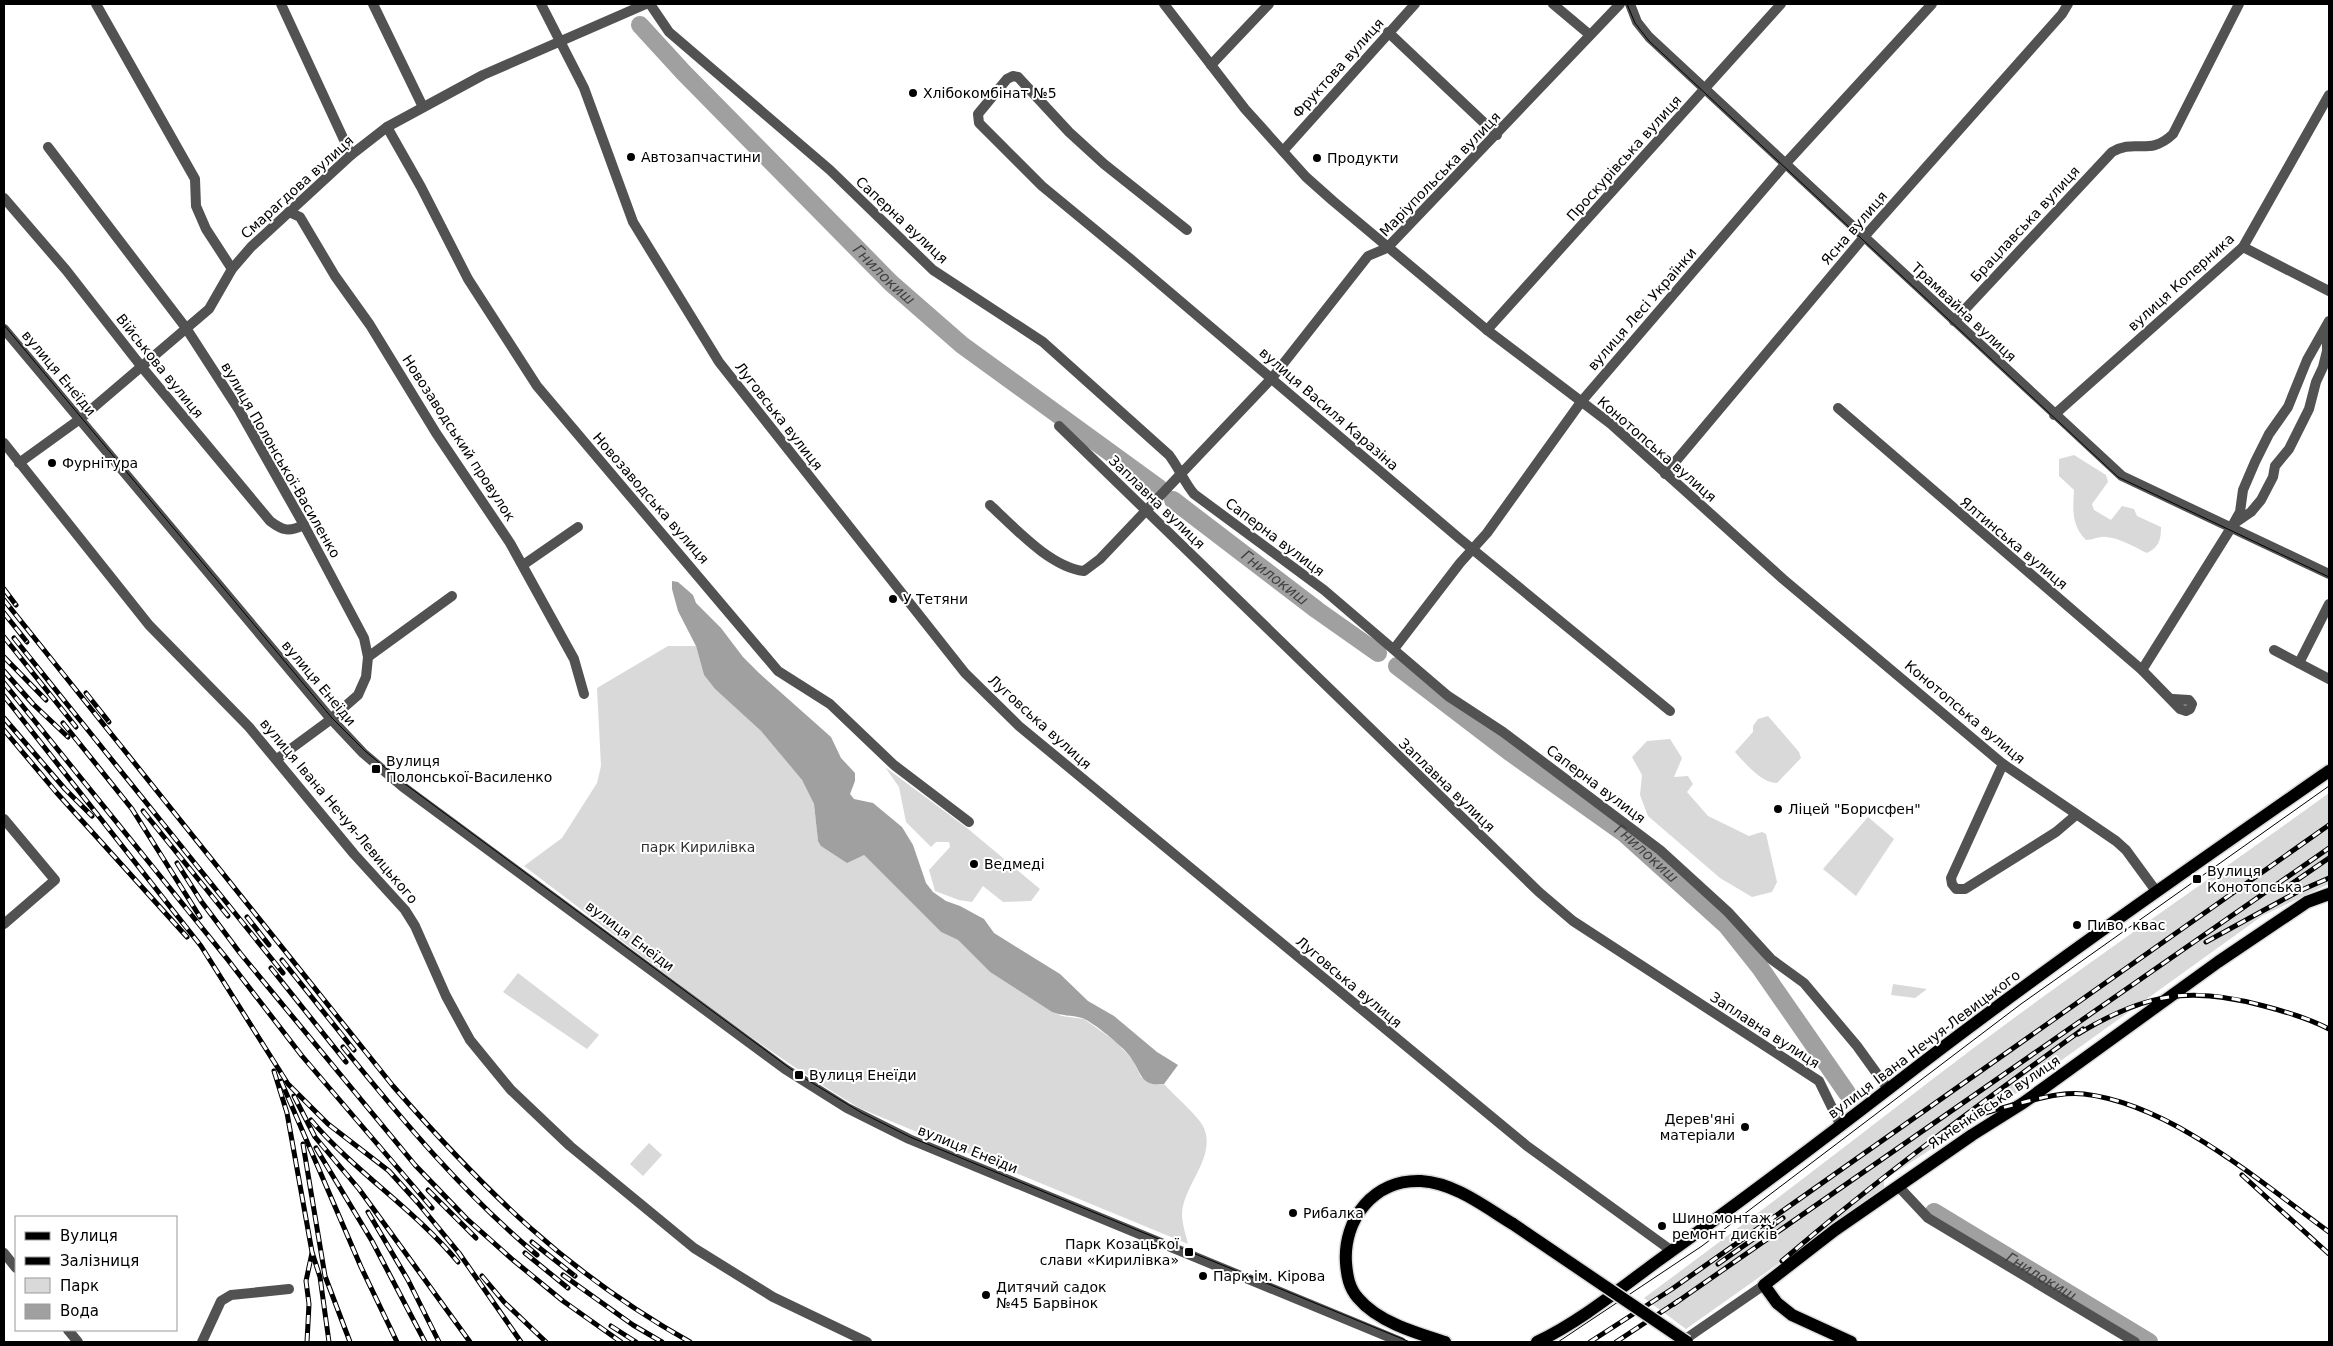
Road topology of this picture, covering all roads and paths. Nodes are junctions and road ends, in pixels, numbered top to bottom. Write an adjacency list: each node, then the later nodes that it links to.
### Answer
1 (96, 4): 35 (street)
2 (281, 4): 27 (street)
3 (373, 4): 22 (street)
4 (541, 4): 18 (street, Луговська вулиця)
5 (648, 4): 18 (street, Смарагдова вулиця); 52 (street, Саперна вулиця)
6 (1164, 4): 19 (street, Конотопська вулиця)
7 (1269, 4): 19 (street)
8 (1415, 4): 16 (street, Фруктова вулиця)
9 (1552, 4): 17 (street)
10 (1620, 4): 17 (street, Маріупольська вулиця)
11 (1630, 4): 20 (street, Трамвайна вулиця)
12 (1781, 4): 20 (street, Проскурівська вулиця)
13 (1932, 4): 28 (street, вулиця Лесі Українки)
14 (2068, 4): 32 (street, Ясна вулиця)
15 (2239, 4): 37 (street, Брацлавська вулиця)
16 (1388, 32): 24 (street); 26 (street, Фруктова вулиця)
17 (1590, 35): 24 (street, Маріупольська вулиця)
18 (559, 42): 22 (street, Смарагдова вулиця); 85 (street, Луговська вулиця)
19 (1211, 65): 26 (street, Конотопська вулиця)
20 (1705, 89): 28 (street, Трамвайна вулиця); 41 (street, Проскурівська вулиця)
21 (2329, 95): 33 (street, вулиця Коперника)
22 (423, 107): 23 (street, Смарагдова вулиця)
23 (388, 127): 27 (street, Смарагдова вулиця); 78 (street, Новозаводська вулиця)
24 (1497, 135): 34 (street, Маріупольська вулиця)
25 (48, 148): 39 (street, вулиця Полонської-Василенко)
26 (1283, 151): 34 (street, Конотопська вулиця)
27 (351, 155): 30 (street, Смарагдова вулиця)
28 (1785, 164): 32 (street, Трамвайна вулиця); 44 (street, вулиця Лесі Українки)
29 (4, 198): 42 (street, Військова вулиця)
30 (288, 212): 35 (street, Смарагдова вулиця); 59 (street, Новозаводський провулок)
31 (1187, 230): 43 (street, вулиця Василя Каразіна)
32 (1864, 237): 37 (street, Трамвайна вулиця); 51 (street, Ясна вулиця)
33 (2243, 247): 36 (street); 46 (street, вулиця Коперника)
34 (1387, 248): 41 (street, Конотопська вулиця); 43 (street, Маріупольська вулиця)
35 (232, 269): 39 (street, Смарагдова вулиця)
36 (2329, 292)
37 (1954, 321): 46 (street, Трамвайна вулиця)
38 (2328, 323): 57 (street); 57 (street)
39 (186, 328): 42 (street, Смарагдова вулиця); 55 (street, вулиця Полонської-Василенко)
40 (4, 329): 47 (street, вулиця Енеїди)
41 (1487, 330): 44 (street, Конотопська вулиця)
42 (141, 366): 47 (street, Смарагдова вулиця); 55 (street, Військова вулиця)
43 (1272, 378): 52 (street, Маріупольська вулиця); 58 (street, вулиця Василя Каразіна)
44 (1581, 402): 51 (street, Конотопська вулиця); 58 (street, вулиця Лесі Українки)
45 (1838, 408): 67 (street, Ялтинська вулиця)
46 (2054, 415): 57 (street, Трамвайна вулиця)
47 (80, 419): 50 (street, Смарагдова вулиця); 72 (street, вулиця Енеїди)
48 (1059, 426): 54 (street, Заплавна вулиця)
49 (4, 443): 50 (street, вулиця Івана Нечуя-Левицького)
50 (18, 463): 73 (street, вулиця Івана Нечуя-Левицького)
51 (1665, 474): 74 (street, Конотопська вулиця)
52 (1182, 475): 54 (street, Маріупольська вулиця); 63 (street, Саперна вулиця)
53 (990, 505): 54 (street, Маріупольська вулиця)
54 (1146, 509): 83 (street, Заплавна вулиця)
55 (304, 525): 65 (street, вулиця Полонської-Василенко)
56 (578, 527): 59 (street)
57 (2232, 527): 60 (street, Трамвайна вулиця); 67 (street)
58 (1474, 548): 63 (street, вулиця Лесі Українки); 71 (street, вулиця Василя Каразіна)
59 (523, 565): 69 (street, Новозаводський провулок)
60 (2329, 574)
61 (452, 596): 65 (street)
62 (2329, 604): 66 (street)
63 (1394, 649): 82 (street, Саперна вулиця)
64 (2274, 650): 66 (street)
65 (368, 658): 72 (street, вулиця Полонської-Василенко)
66 (2299, 663): 68 (street)
67 (2142, 670): 70 (street, Ялтинська вулиця)
68 (2329, 679)
69 (584, 694)
70 (2173, 699)
71 (1670, 711)
72 (330, 719): 73 (street, вулиця Полонської-Василенко); 94 (street, вулиця Енеїди)
73 (277, 759): 93 (street, вулиця Івана Нечуя-Левицького)
74 (2003, 764): 76 (street, Конотопська вулиця); 76 (street)
75 (2329, 771): 79 (main road, вулиця Івана Нечуя-Левицького)
76 (2076, 815): 79 (street, Конотопська вулиця)
77 (4, 819): 81 (street)
78 (969, 822)
79 (2156, 891): 82 (main road, вулиця Івана Нечуя-Левицького)
80 (2329, 894): 84 (main road, Яхненківська вулиця)
81 (4, 924)
82 (1888, 1089): 83 (main road, вулиця Івана Нечуя-Левицького)
83 (1841, 1126): 85 (main road, вулиця Івана Нечуя-Левицького)
84 (1898, 1186): 88 (main road, Яхненківська вулиця); 100 (street)
85 (1672, 1251): 96 (main road, вулиця Івана Нечуя-Левицького)
86 (4, 1253): 87 (street)
87 (15, 1267)
88 (1764, 1285): 97 (street, Яхненківська вулиця); 99 (main road)
89 (289, 1289): 92 (street)
90 (69, 1331): 91 (street)
91 (78, 1342)
92 (202, 1342)
93 (867, 1342)
94 (1401, 1342)
95 (1445, 1342): 98 (main road, bridge)
96 (1537, 1342)
97 (1681, 1342)
98 (1687, 1342)
99 (1851, 1342)
100 (2135, 1342)

